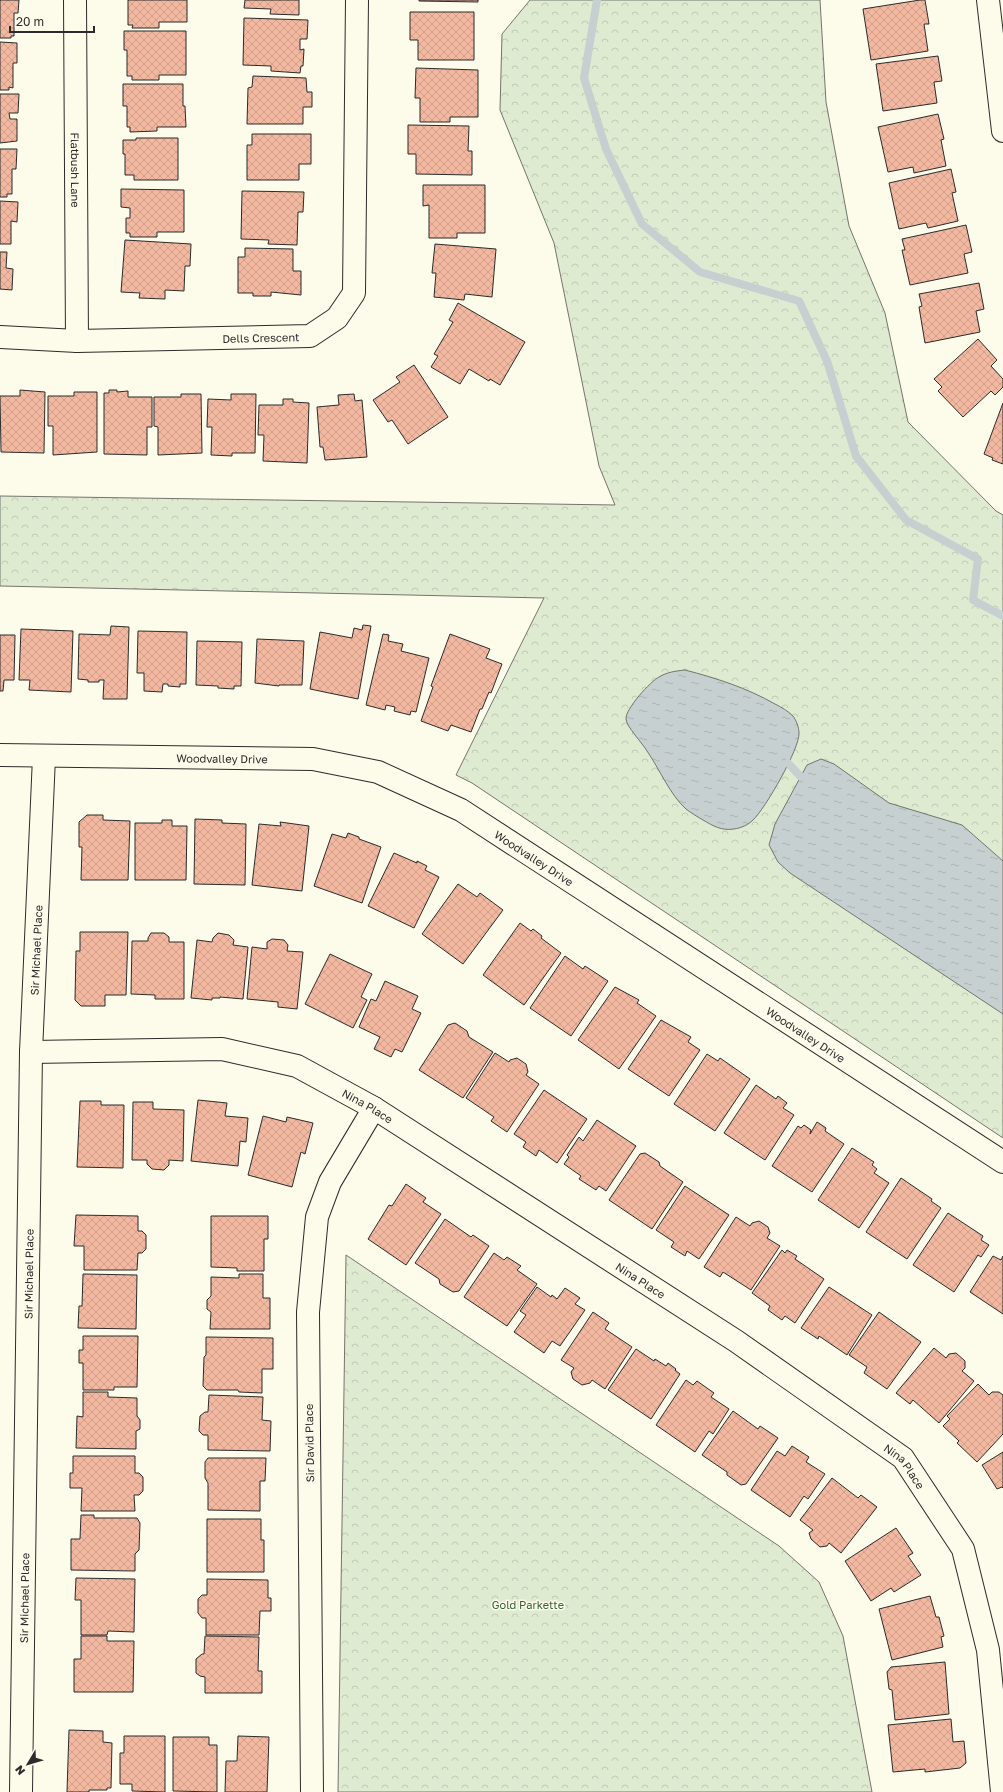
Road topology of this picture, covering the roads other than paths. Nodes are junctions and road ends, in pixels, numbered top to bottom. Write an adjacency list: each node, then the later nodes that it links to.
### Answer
1 (75, 0): 6 (street, Flatbush Lane)
2 (356, 0): 6 (street, Dells Crescent)
3 (988, 0): 4 (street)
4 (1003, 131)
5 (0, 337): 6 (street, Dells Crescent)
6 (76, 341)
7 (0, 755): 8 (street, Woodvalley Drive)
8 (44, 756): 9 (street, Sir Michael Place); 11 (street, Woodvalley Drive)
9 (31, 1052): 10 (street, Nina Place); 12 (street, Sir Michael Place)
10 (374, 1108): 13 (street, Sir David Place); 14 (street, Nina Place)
11 (1003, 1162)
12 (21, 1792)
13 (312, 1792)
14 (1002, 1792)

